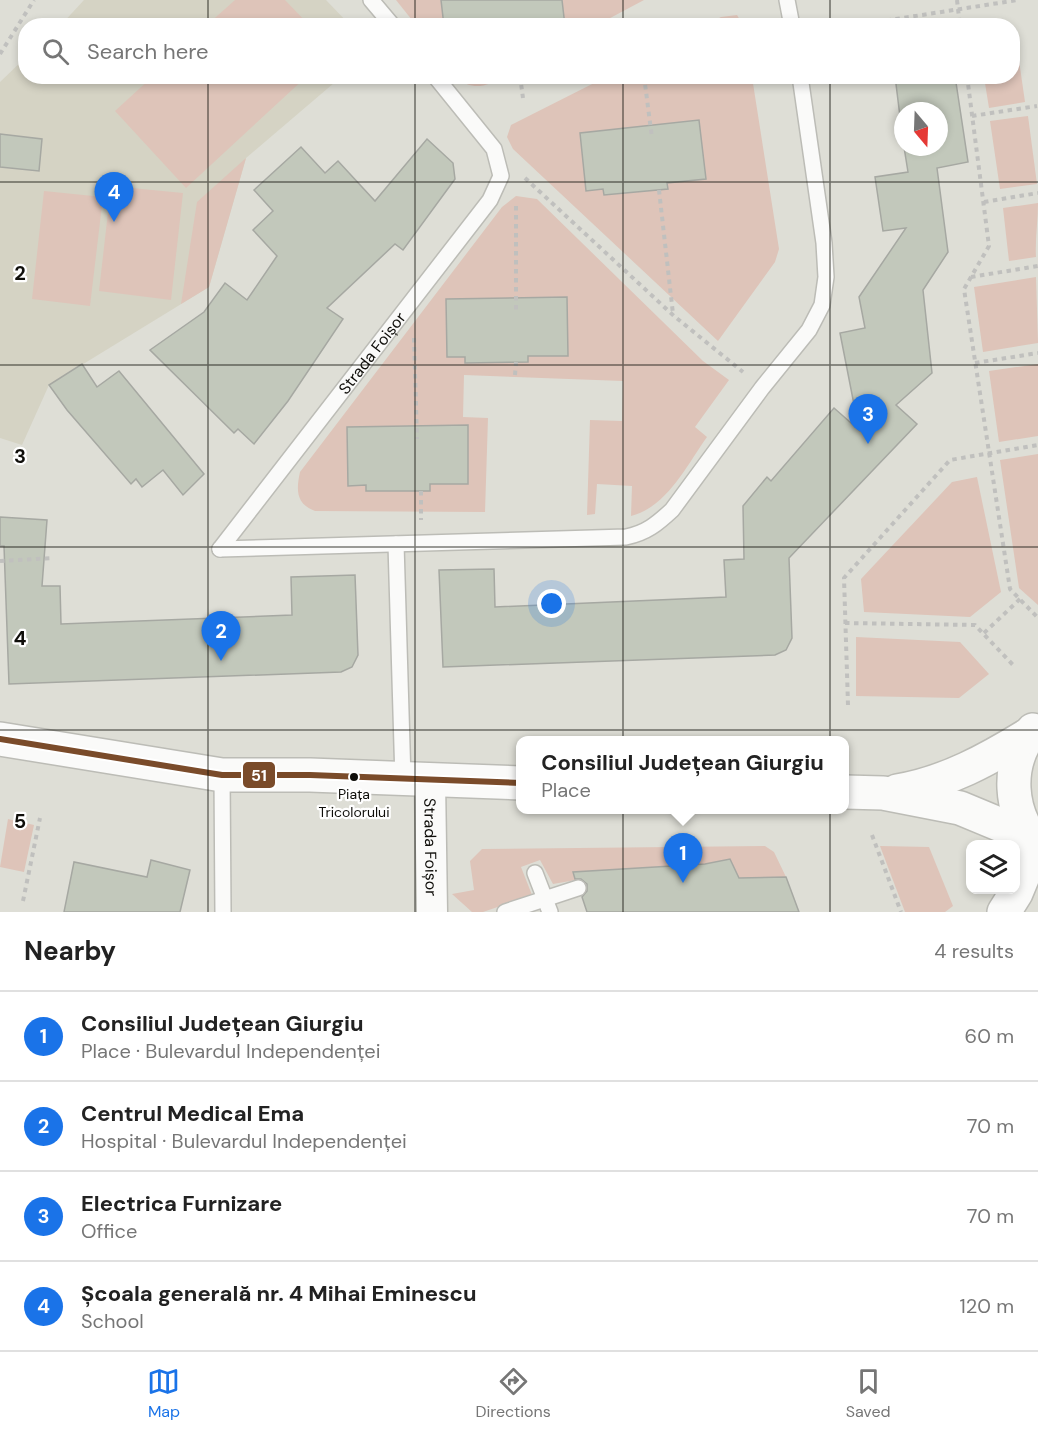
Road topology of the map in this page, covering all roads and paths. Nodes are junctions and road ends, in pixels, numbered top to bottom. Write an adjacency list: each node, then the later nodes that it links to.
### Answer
1 (34, 0): 7 (path)
2 (371, 0): 8 (lane)
3 (787, 0): 9 (lane)
4 (957, 0): 6 (path)
5 (1018, 0): 6 (path)
6 (958, 10): 10 (path); 11 (path)
7 (23, 18)
8 (386, 18)
9 (790, 18)
10 (904, 18)
11 (959, 18)
12 (18, 25): 13 (path)
13 (0, 54)
14 (441, 84): 23 (lane)
15 (521, 84): 19 (path)
16 (645, 84): 22 (path)
17 (801, 84): 37 (lane)
18 (968, 84): 21 (path)
19 (523, 98)
20 (1037, 106): 21 (path)
21 (972, 116): 27 (path)
22 (652, 138)
23 (494, 149): 30 (lane, Strada Foișor); 32 (path)
24 (659, 190): 32 (path)
25 (1038, 193): 27 (path)
26 (516, 196): 31 (path)
27 (984, 202): 29 (path)
28 (1038, 266): 29 (path)
29 (971, 277): 35 (path)
30 (413, 296): 38 (path); 41 (lane, Strada Foișor)
31 (516, 310)
32 (674, 316): 37 (path)
33 (1038, 353): 35 (path)
34 (516, 362): 36 (path)
35 (975, 363): 40 (path)
36 (515, 375)
37 (762, 388): 41 (lane)
38 (417, 439)
39 (1038, 445): 40 (path)
40 (990, 453): 44 (path); 46 (path)
41 (396, 544): 53 (lane)
42 (52, 558): 43 (path)
43 (0, 561)
44 (1020, 600): 45 (path); 47 (path)
45 (1038, 618)
46 (846, 623): 47 (path); 49 (path)
47 (984, 633): 48 (path)
48 (1013, 665)
49 (848, 705)
50 (1034, 728): 56 (street); 59 (street)
51 (0, 738): 52 (street)
52 (222, 775): 53 (street); 64 (lane)
53 (416, 780): 54 (street); 65 (street, Strada Foișor)
54 (516, 783)
55 (849, 792): 56 (street)
56 (883, 793): 59 (street)
57 (40, 818): 62 (path)
58 (872, 835): 67 (path)
59 (1035, 843): 68 (street)
60 (535, 873): 63 (lane)
61 (578, 888): 63 (lane)
62 (23, 901)
63 (547, 905): 66 (lane)
64 (223, 912)
65 (432, 912)
66 (506, 912)
67 (901, 912)
68 (1004, 912)

